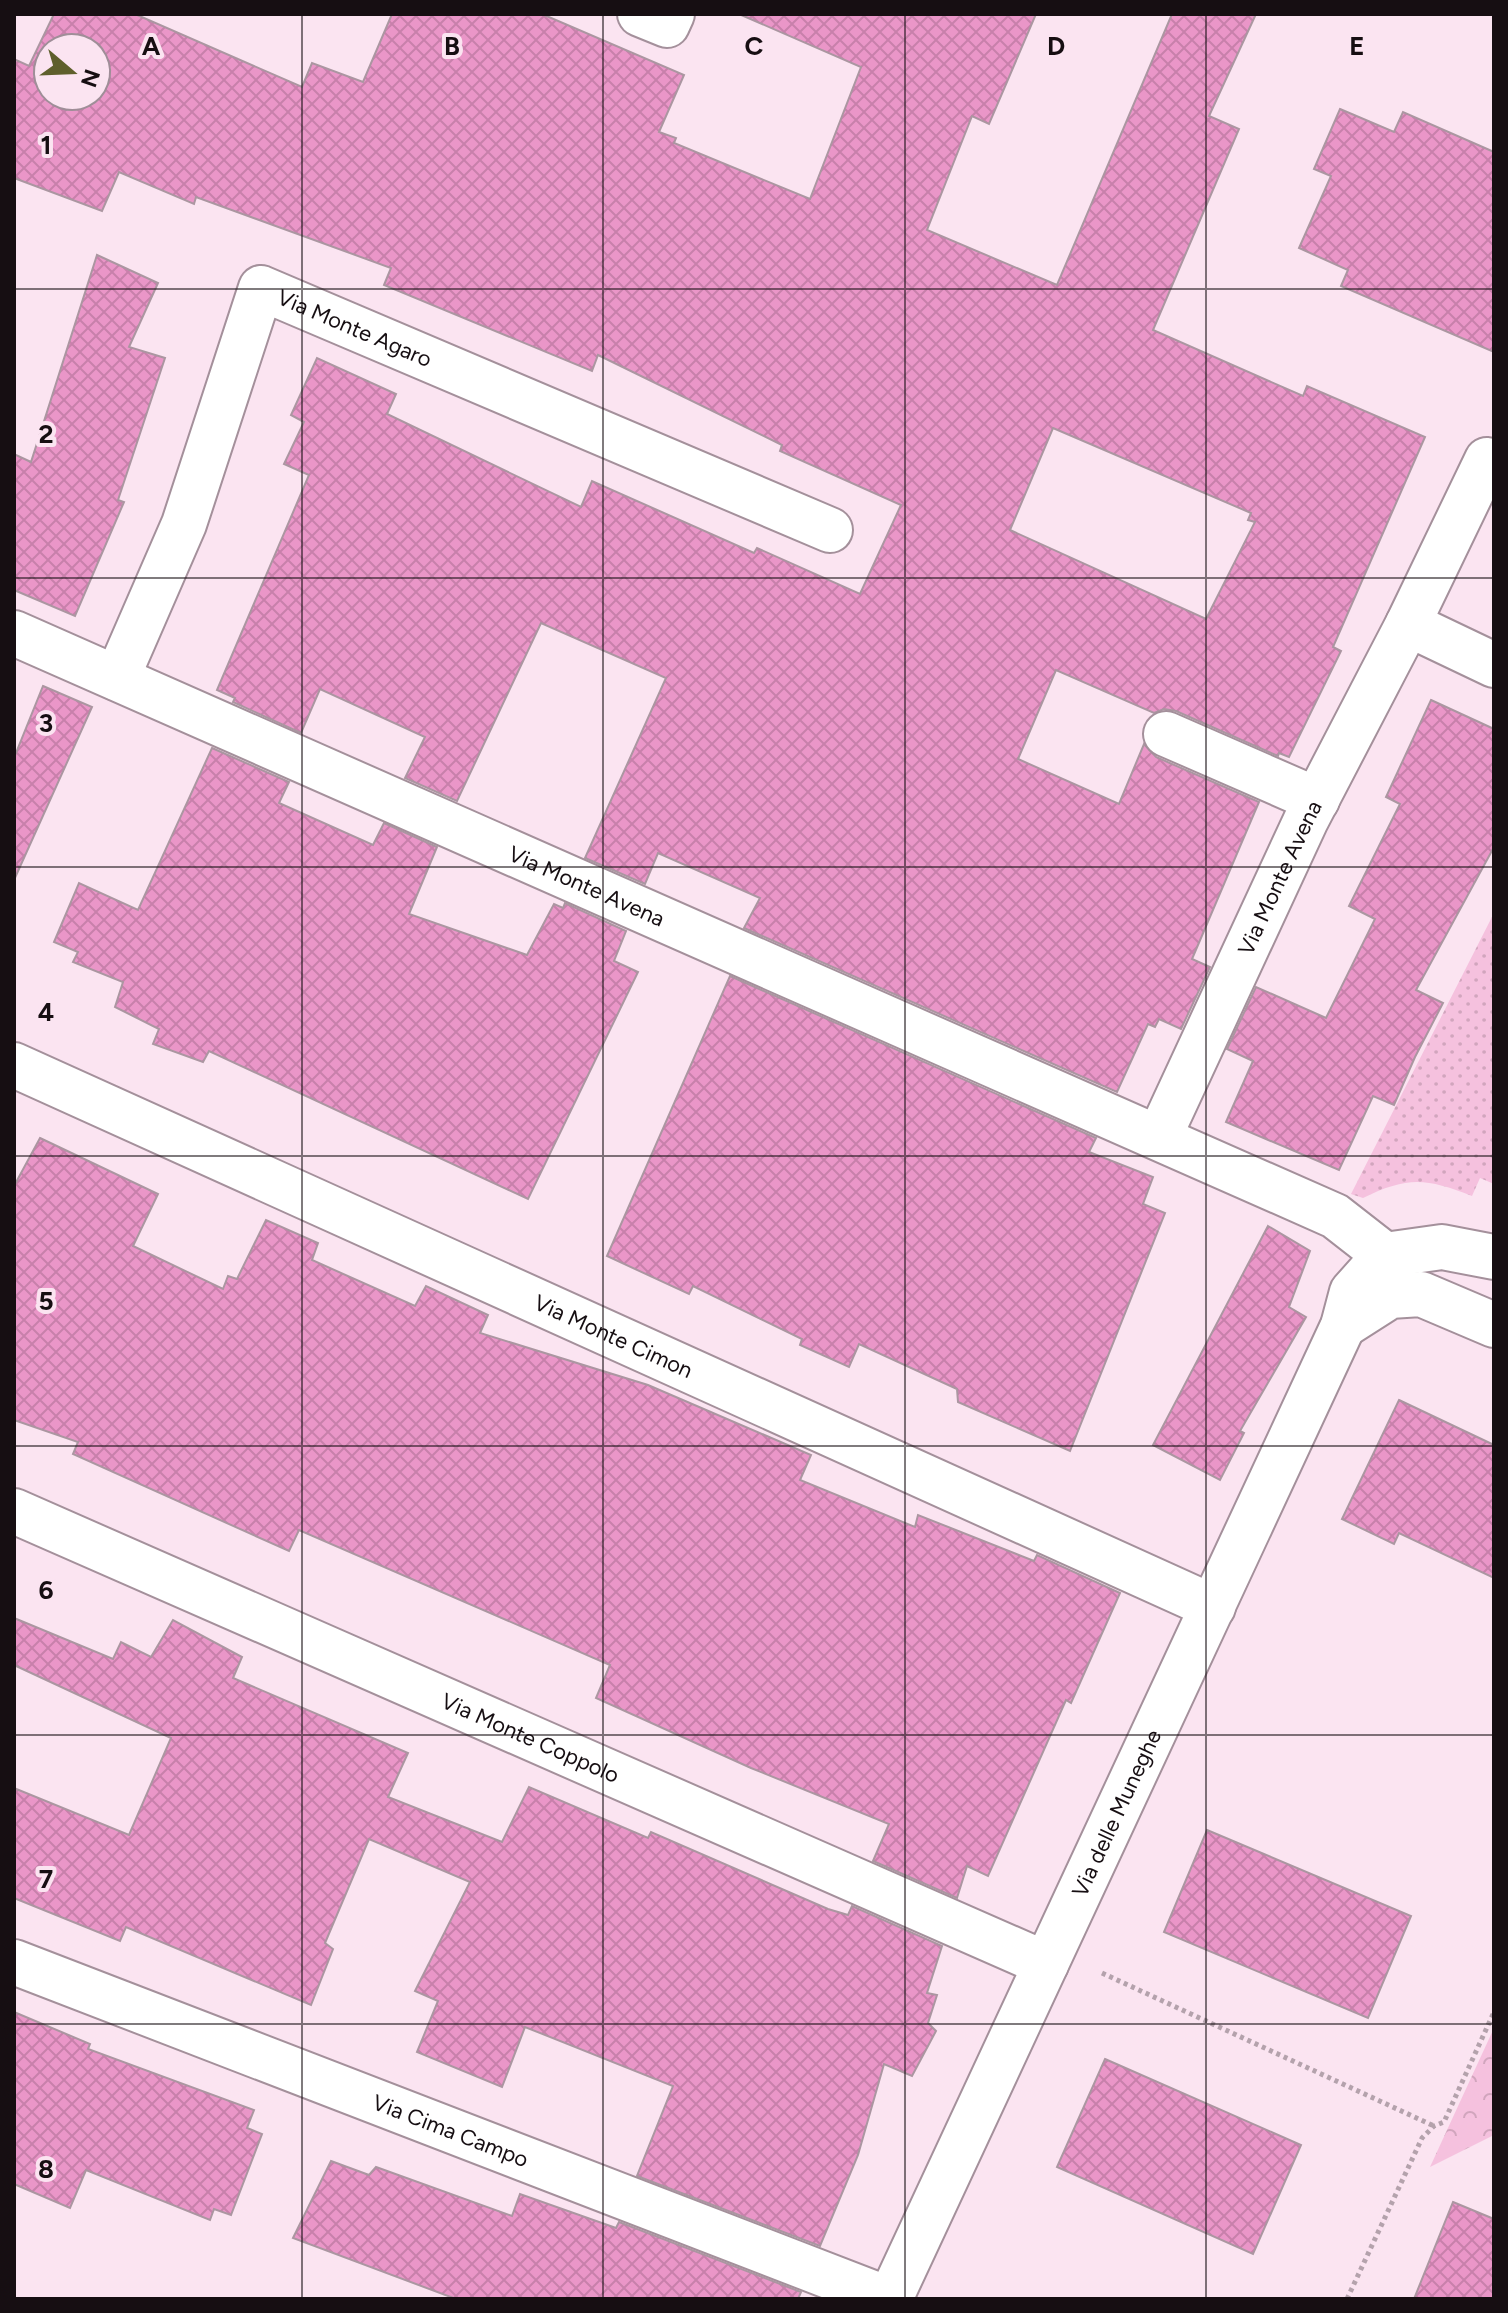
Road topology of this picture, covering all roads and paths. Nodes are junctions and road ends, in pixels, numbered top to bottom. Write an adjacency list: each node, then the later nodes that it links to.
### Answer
1 (640, 14): 2 (street)
2 (672, 14)
3 (1487, 460): 5 (street, Via Monte Avena)
4 (830, 530): 8 (street, Via Monte Agaro)
5 (1408, 624): 7 (street); 10 (street, Via Monte Avena)
6 (14, 633): 8 (street, Via Monte Avena)
7 (1494, 665)
8 (117, 678): 12 (street, Via Monte Avena)
9 (1166, 734): 10 (street)
10 (1317, 800): 12 (street, Via Monte Avena)
11 (14, 1065): 18 (street, Via Monte Cimon)
12 (1159, 1137): 13 (street, Via Monte Avena)
13 (1385, 1255): 14 (street); 16 (street, Via delle Muneghe)
14 (1494, 1257)
15 (1494, 1325): 16 (street)
16 (1343, 1326): 18 (street, Via delle Muneghe)
17 (14, 1511): 20 (street, Via Monte Coppolo)
18 (1213, 1607): 20 (street, Via delle Muneghe)
19 (14, 1962): 24 (street, Via Cima Campo)
20 (1046, 1964): 24 (street, Via delle Muneghe)
21 (1102, 1973): 23 (path)
22 (1494, 2012): 23 (path)
23 (1434, 2126): 25 (path)
24 (889, 2299)
25 (1347, 2299)

